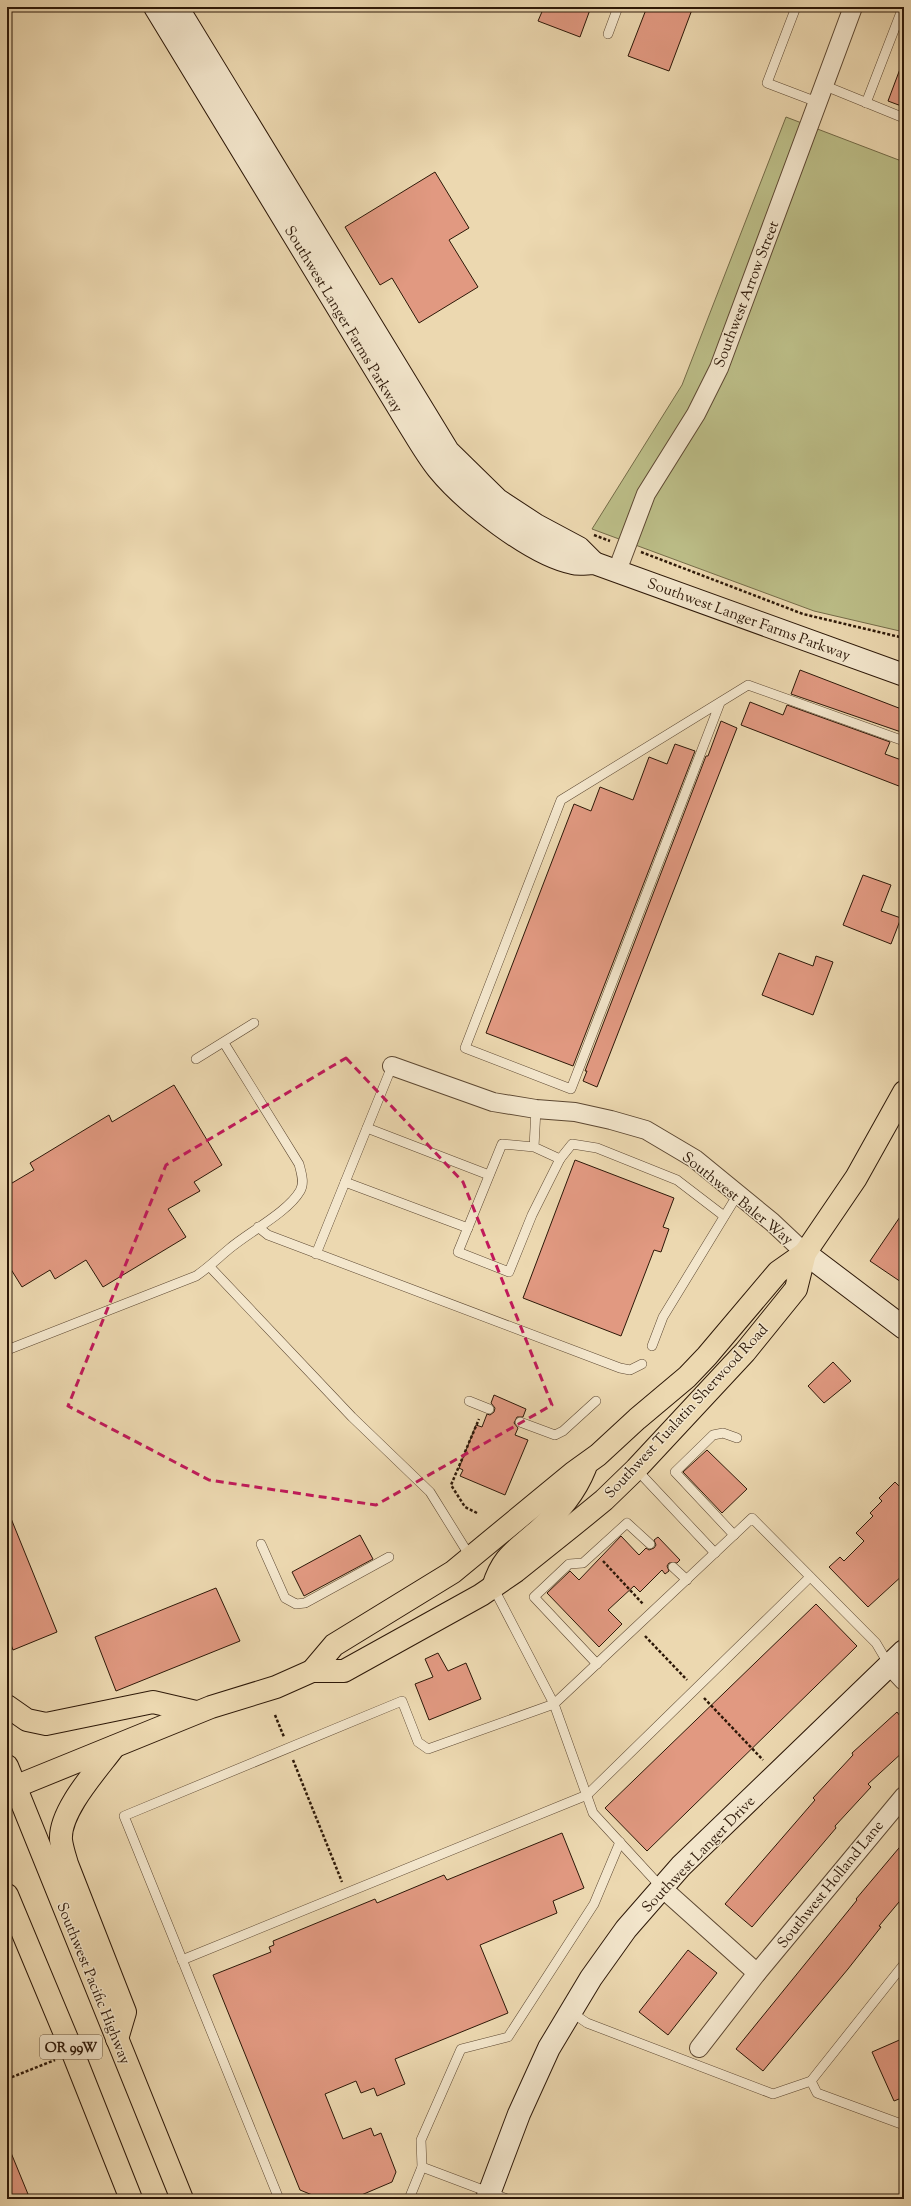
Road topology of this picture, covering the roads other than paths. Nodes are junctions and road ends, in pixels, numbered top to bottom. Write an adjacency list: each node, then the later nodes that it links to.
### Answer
1 (155, 7): 12 (street, Southwest Langer Farms Parkway)
2 (176, 7): 12 (street, Southwest Langer Farms Parkway)
3 (618, 7): 7 (lane)
4 (796, 7): 9 (lane)
5 (853, 7): 8 (street, Southwest Arrow Street)
6 (903, 7): 10 (lane)
7 (608, 34)
8 (823, 86): 9 (street, Southwest Arrow Street); 10 (lane)
9 (817, 102): 13 (street, Southwest Arrow Street)
10 (866, 103): 11 (lane)
11 (904, 118)
12 (594, 562): 13 (street, Southwest Langer Farms Parkway)
13 (617, 571): 14 (street, Southwest Langer Farms Parkway)
14 (904, 675)
15 (720, 703): 15 (lane); 16 (lane)
16 (904, 740)
17 (254, 1024): 18 (lane)
18 (224, 1043): 19 (lane); 30 (lane)
19 (196, 1059)
20 (392, 1066): 22 (street, Southwest Baler Way); 23 (lane)
21 (904, 1092): 32 (highway, Southwest Tualatin Sherwood Road)
22 (536, 1110): 24 (lane); 28 (street, Southwest Baler Way)
23 (367, 1128): 26 (lane); 27 (lane)
24 (534, 1147): 25 (lane); 26 (lane)
25 (560, 1159): 29 (lane); 31 (lane)
26 (489, 1175): 31 (lane)
27 (345, 1182): 31 (lane); 33 (lane)
28 (738, 1194): 29 (lane); 32 (street, Southwest Baler Way)
29 (724, 1216): 36 (lane)
30 (258, 1227): 33 (lane); 34 (lane)
31 (468, 1228)
32 (805, 1253): 35 (street, Southwest Baler Way); 44 (highway, Southwest Tualatin Sherwood Road); 45 (highway, Southwest Tualatin Sherwood Road)
33 (316, 1254): 38 (lane)
34 (210, 1267): 37 (lane); 51 (lane)
35 (904, 1328)
36 (652, 1346)
37 (7, 1350)
38 (642, 1364)
39 (469, 1401): 41 (lane)
40 (596, 1401): 42 (lane)
41 (486, 1408)
42 (520, 1422)
43 (737, 1438): 46 (lane)
44 (586, 1463): 51 (highway, Southwest Tualatin Sherwood Road); 55 (highway)
45 (636, 1469): 49 (lane); 55 (highway, Southwest Tualatin Sherwood Road)
46 (734, 1535): 49 (lane); 53 (lane)
47 (261, 1544): 50 (lane)
48 (650, 1544): 57 (lane)
49 (715, 1552): 54 (lane)
50 (389, 1557)
51 (471, 1558): 58 (highway, Southwest Tualatin Sherwood Road)
52 (673, 1567): 54 (lane)
53 (810, 1577): 56 (lane); 66 (lane)
54 (687, 1580): 57 (lane)
55 (493, 1587): 58 (highway, Southwest Tualatin Sherwood Road); 60 (lane)
56 (896, 1658): 59 (street); 69 (street, Southwest Langer Drive)
57 (597, 1664): 60 (lane)
58 (312, 1672): 62 (highway, Southwest Tualatin Sherwood Road)
59 (904, 1681)
60 (554, 1704): 66 (lane); 71 (lane)
61 (7, 1706): 62 (highway)
62 (196, 1712): 63 (highway, Southwest Tualatin Sherwood Road)
63 (114, 1747): 65 (highway, Southwest Tualatin Sherwood Road); 75 (highway)
64 (7, 1766): 65 (highway, Southwest Pacific Highway / OR 99W)
65 (11, 1789): 75 (highway, Southwest Pacific Highway / OR 99W)
66 (587, 1795): 68 (lane); 71 (lane)
67 (904, 1796): 73 (street, Southwest Holland Lane)
68 (620, 1842): 69 (lane); 79 (lane)
69 (661, 1887): 73 (street); 74 (street, Southwest Langer Drive)
70 (7, 1895): 81 (highway, OR 99W)
71 (182, 1960): 83 (lane)
72 (904, 1964): 77 (lane)
73 (757, 1972): 76 (street, Southwest Holland Lane)
74 (571, 2012): 77 (lane); 80 (street, Southwest Langer Drive)
75 (117, 2039): 82 (highway, Southwest Pacific Highway / OR 99W)
76 (698, 2048)
77 (811, 2081): 78 (lane)
78 (904, 2125)
79 (422, 2167): 80 (lane); 84 (lane)
80 (494, 2197)
81 (131, 2199)
82 (182, 2199)
83 (279, 2199)
84 (409, 2199)

